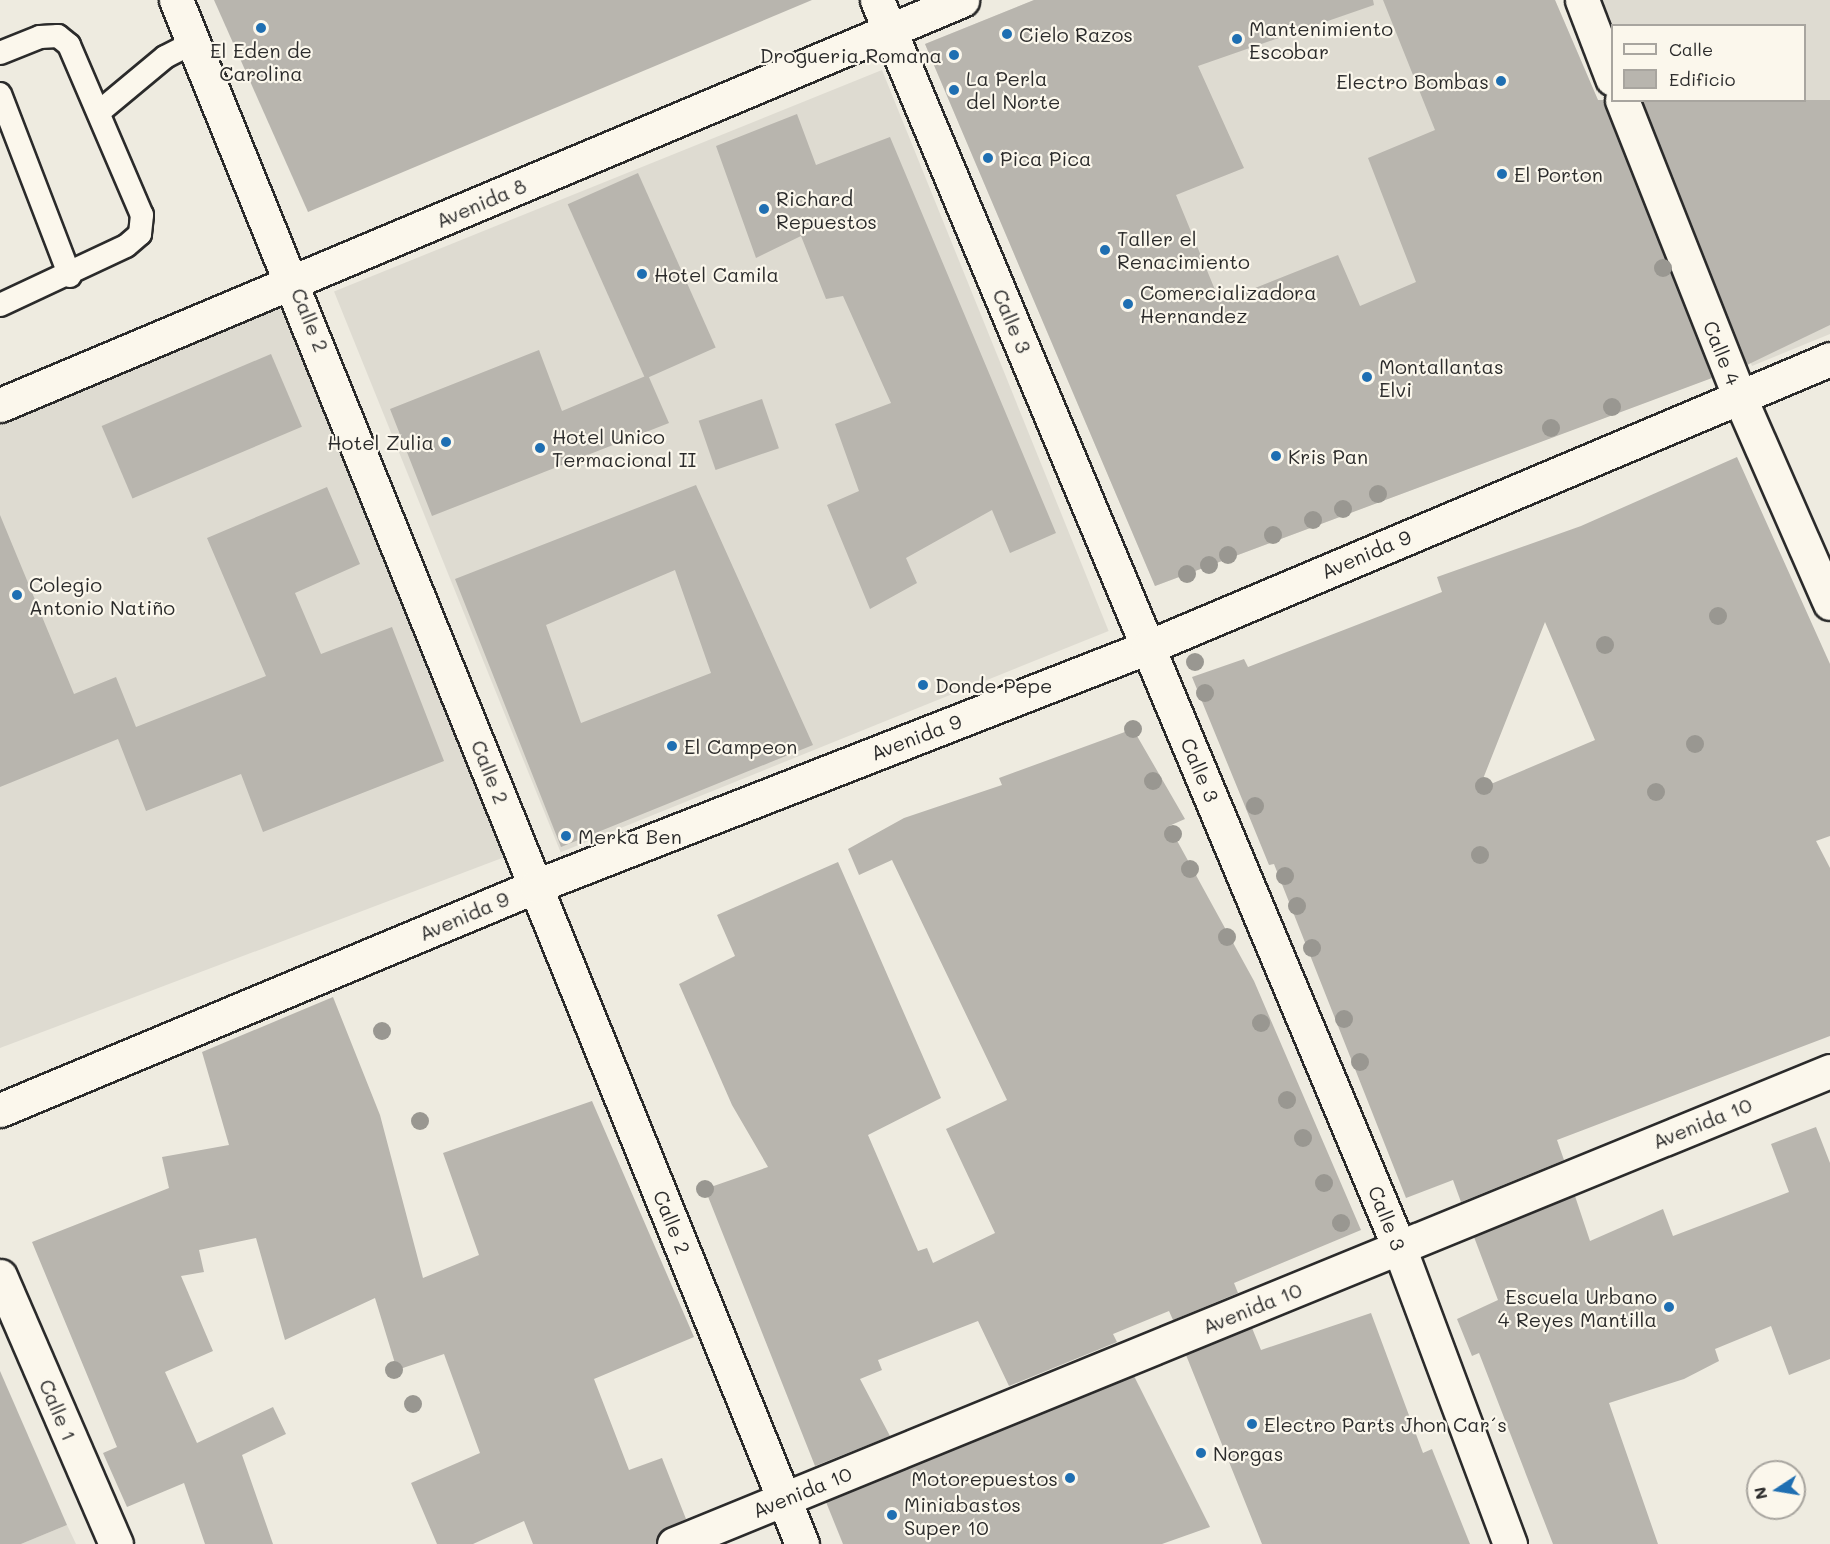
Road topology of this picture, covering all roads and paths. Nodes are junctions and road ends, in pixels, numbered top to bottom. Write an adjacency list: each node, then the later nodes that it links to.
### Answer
1 (176, 0): 6 (street, Calle 2)
2 (877, 0): 5 (street, Calle 3)
3 (962, 0): 5 (street, Avenida 8)
4 (1582, 0): 8 (street)
5 (889, 30): 13 (street, Avenida 8); 19 (street, Calle 3)
6 (194, 42): 11 (lane); 13 (street, Calle 2)
7 (0, 53): 11 (lane)
8 (1611, 75)
9 (0, 94): 12 (lane)
10 (1623, 102): 16 (street, Calle 4)
11 (99, 112): 12 (lane)
12 (70, 276): 14 (lane)
13 (294, 282): 17 (street, Avenida 8); 20 (street, Calle 2)
14 (1, 300)
15 (1830, 359): 16 (street, Avenida 9)
16 (1739, 396): 18 (street, Calle 4); 19 (street, Avenida 9)
17 (0, 405)
18 (1830, 603)
19 (1148, 647): 20 (street, Avenida 9); 23 (street, Calle 3)
20 (536, 886): 22 (street, Avenida 9); 25 (street, Calle 2)
21 (1830, 1071): 23 (street, Avenida 10)
22 (0, 1110)
23 (1400, 1247): 25 (street, Avenida 10); 29 (street, Calle 3)
24 (0, 1276): 26 (street, Calle 1)
25 (784, 1499): 27 (street, Avenida 10); 28 (street, Calle 2)
26 (116, 1544)
27 (674, 1544)
28 (802, 1544)
29 (1510, 1544)

